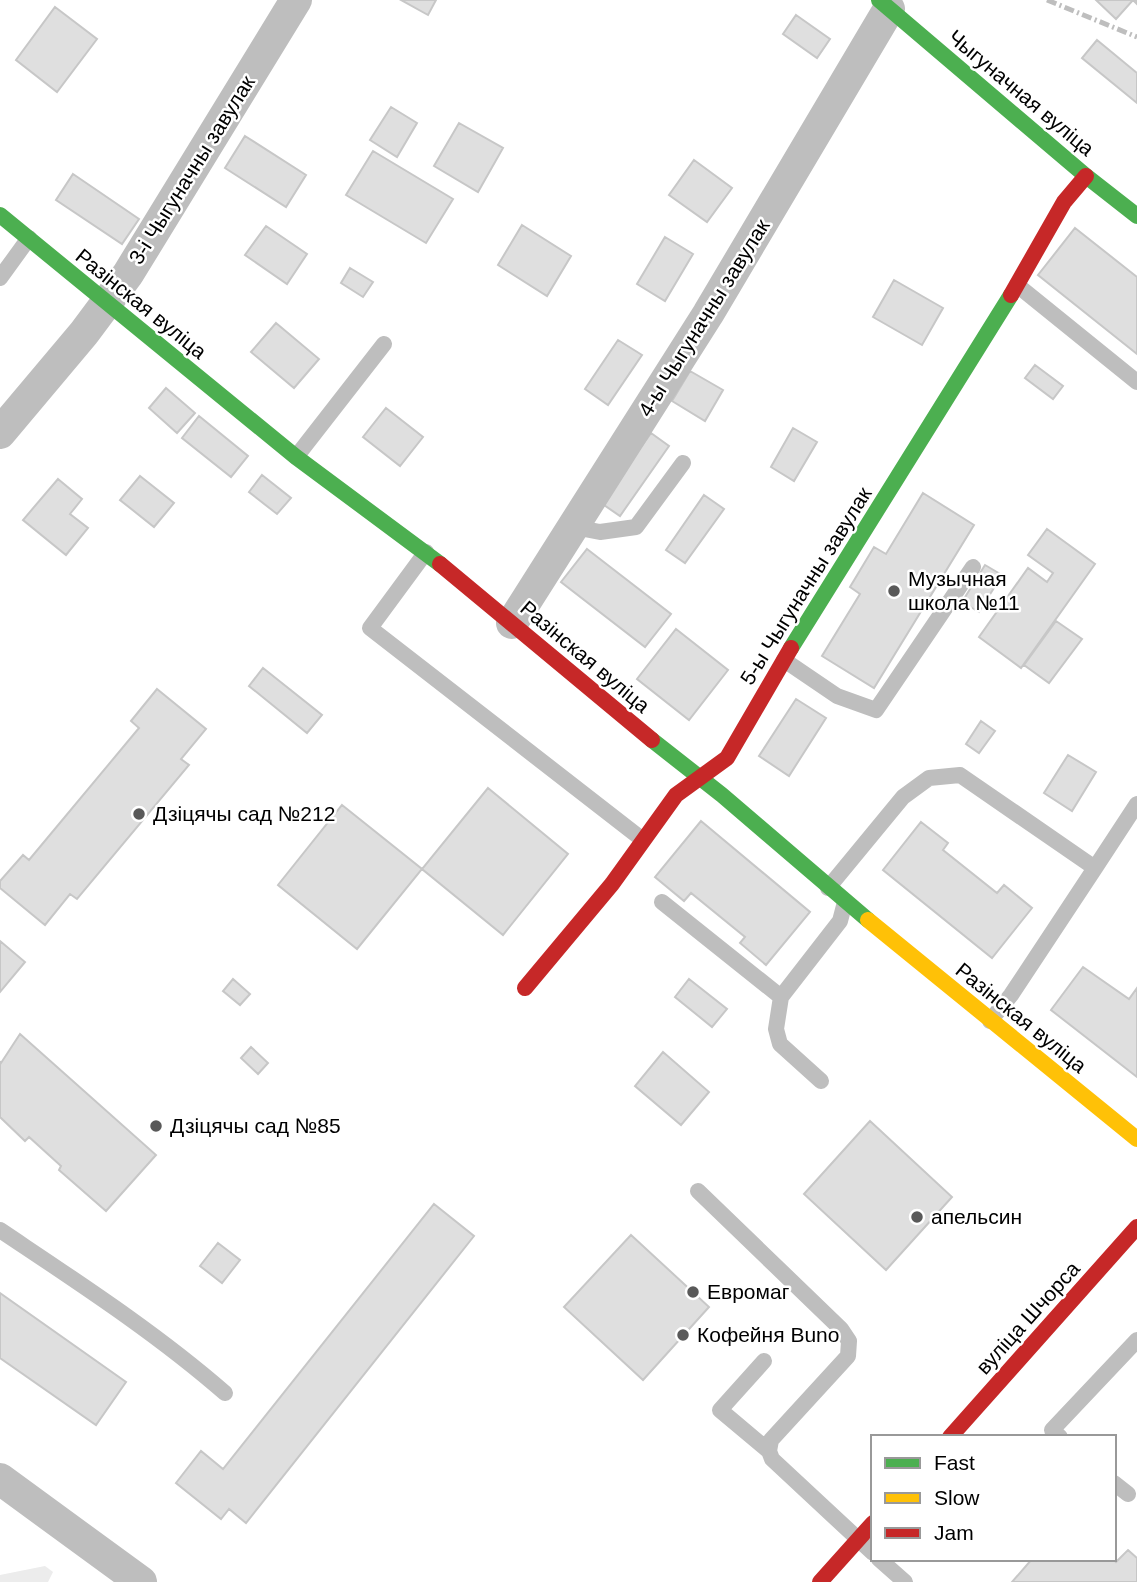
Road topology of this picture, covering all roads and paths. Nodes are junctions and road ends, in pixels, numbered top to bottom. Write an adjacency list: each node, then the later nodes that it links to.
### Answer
1 (296, 0): 9 (street, 3-і Чыгуначны завулак)
2 (884, 4): 3 (street, Чыгуначная вуліца); 15 (street, 4-ы Чыгуначны завулак)
3 (1086, 176): 5 (street, Чыгуначная вуліца); 8 (street, 5-ы Чыгуначны завулак)
4 (0, 215): 6 (street, Разінская вуліца)
5 (1137, 216)
6 (29, 239): 7 (lane); 9 (street, Разінская вуліца)
7 (0, 278)
8 (1017, 285): 11 (lane); 19 (street, 5-ы Чыгуначны завулак)
9 (107, 303): 12 (street, 3-і Чыгуначны завулак); 13 (street, Разінская вуліца)
10 (384, 344): 13 (lane)
11 (1137, 383)
12 (0, 433)
13 (296, 457): 16 (street, Разінская вуліца)
14 (683, 463): 15 (lane)
15 (574, 527): 18 (street, 4-ы Чыгуначны завулак)
16 (426, 552): 18 (street, Разінская вуліца); 22 (lane)
17 (973, 567): 19 (lane)
18 (512, 623): 20 (street, Разінская вуліца)
19 (784, 660): 20 (street, 5-ы Чыгуначны завулак)
20 (699, 779): 22 (street, 5-ы Чыгуначны завулак); 24 (street, Разінская вуліца)
21 (1137, 804): 23 (lane)
22 (643, 840): 27 (street, 5-ы Чыгуначны завулак)
23 (1095, 868): 24 (lane); 29 (lane)
24 (828, 888): 25 (street, Разінская вуліца)
25 (845, 901): 28 (lane); 29 (street, Разінская вуліца)
26 (662, 902): 28 (lane)
27 (525, 988)
28 (781, 997): 30 (lane)
29 (990, 1021): 31 (street, Разінская вуліца)
30 (821, 1080)
31 (1137, 1139)
32 (698, 1191): 40 (lane)
33 (1137, 1227): 38 (street, вуліца Шчорса)
34 (0, 1230): 37 (lane)
35 (1137, 1340): 39 (lane)
36 (764, 1362): 40 (lane)
37 (225, 1393)
38 (952, 1435)
39 (1058, 1435)
40 (769, 1451): 45 (lane)
41 (0, 1479): 48 (street)
42 (1116, 1485): 43 (lane)
43 (1128, 1494)
44 (871, 1525): 45 (street)
45 (858, 1540): 46 (lane); 49 (street)
46 (871, 1551)
47 (881, 1561): 50 (lane)
48 (141, 1582)
49 (820, 1582)
50 (905, 1582)

